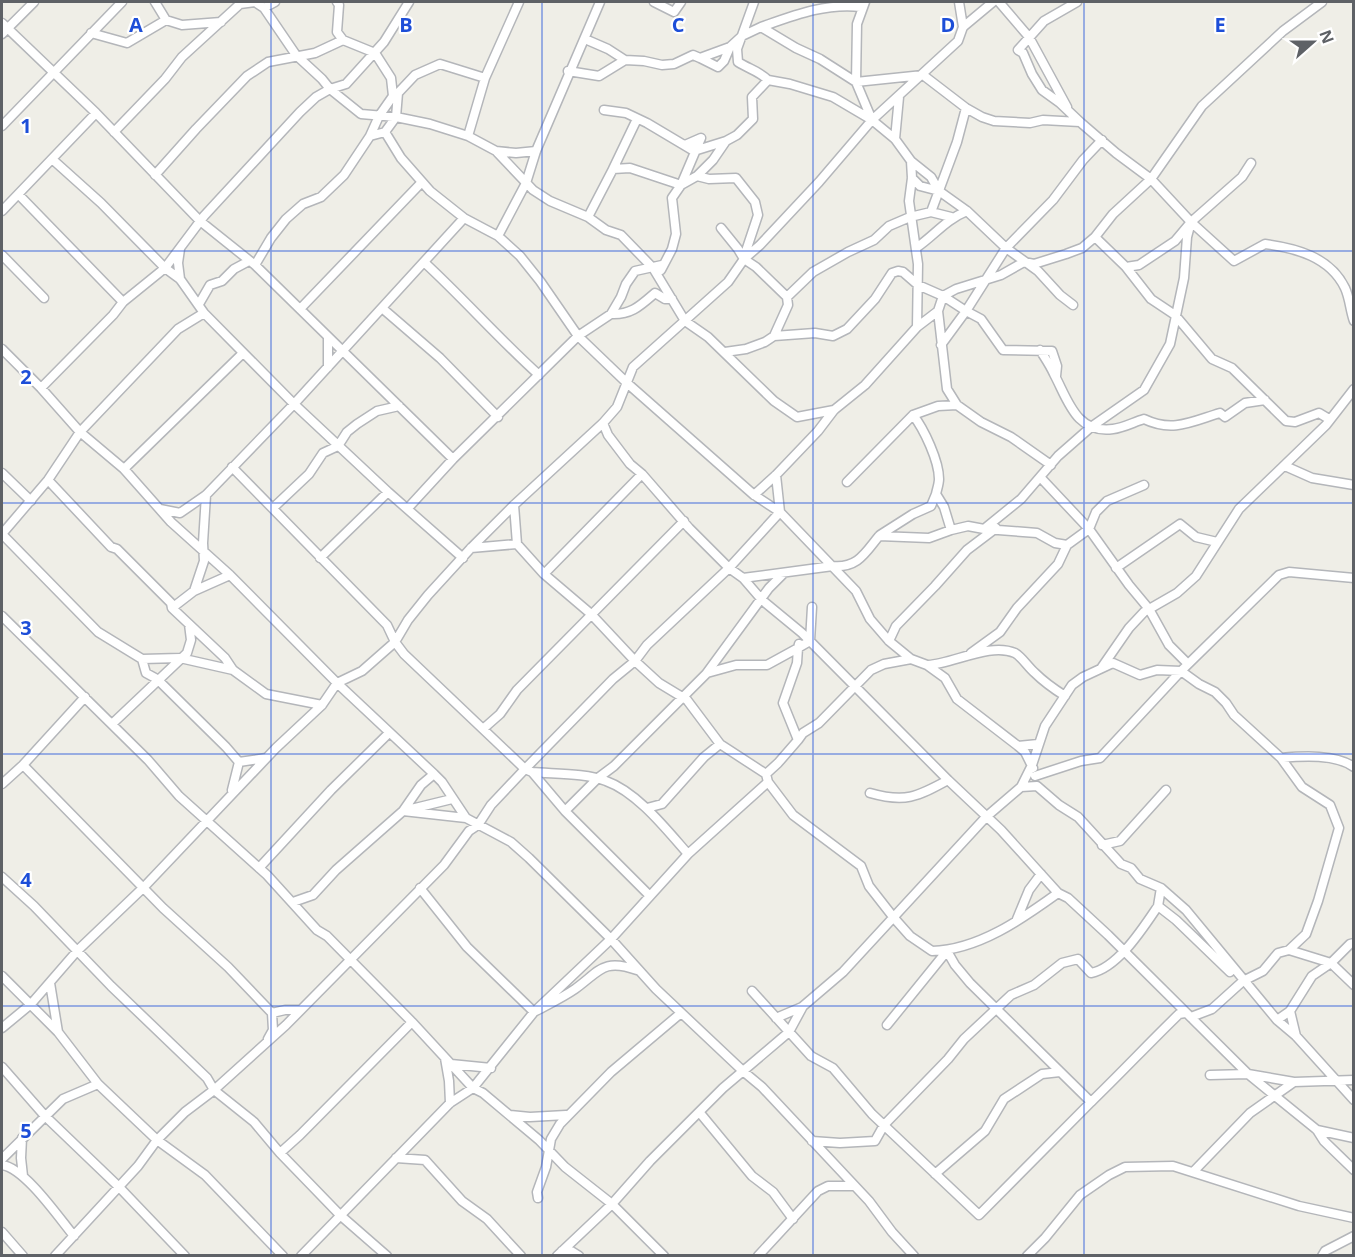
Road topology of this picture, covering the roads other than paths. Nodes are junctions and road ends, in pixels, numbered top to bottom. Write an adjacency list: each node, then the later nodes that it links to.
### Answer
1 (34, 2): 24 (street)
2 (122, 2): 25 (street)
3 (155, 2): 20 (street)
4 (255, 2): 19 (street); 21 (street)
5 (275, 2): 19 (street)
6 (338, 2): 29 (street)
7 (409, 2): 31 (street)
8 (519, 2): 38 (street)
9 (600, 2): 28 (street)
10 (654, 2): 11 (street)
11 (681, 2)
12 (754, 2): 26 (street)
13 (959, 2): 23 (street)
14 (993, 2): 23 (street)
15 (999, 2): 27 (street)
16 (1077, 2): 27 (street)
17 (1322, 2): 71 (street)
18 (863, 4): 22 (street); 40 (street)
19 (264, 8): 32 (street)
20 (166, 20): 21 (street); 25 (street)
21 (222, 22): 53 (street)
22 (761, 27): 26 (street); 40 (street)
23 (963, 27): 37 (street)
24 (3, 29): 36 (street)
25 (92, 33): 36 (street)
26 (742, 36): 30 (street); 39 (street)
27 (1029, 37): 45 (street); 45 (street)
28 (585, 39): 34 (street); 35 (street)
29 (344, 40): 31 (street); 32 (street)
30 (729, 47): 33 (street); 33 (street)
31 (375, 53): 41 (street); 47 (street)
32 (296, 55): 41 (street); 68 (street)
33 (700, 58): 34 (street)
34 (625, 60): 35 (street)
35 (568, 71): 62 (street)
36 (53, 73): 46 (street); 52 (street)
37 (923, 75): 40 (street); 42 (street); 43 (street)
38 (485, 78): 48 (street); 56 (street)
39 (768, 80): 50 (street); 59 (street)
40 (856, 82): 50 (street)
41 (330, 89): 47 (street); 84 (street)
42 (898, 97): 50 (street); 57 (street)
43 (966, 108): 51 (street); 75 (street)
44 (604, 110): 49 (street)
45 (1070, 112): 51 (street)
46 (96, 114): 53 (street); 64 (street)
47 (379, 116): 48 (street); 55 (street)
48 (396, 117): 54 (street); 56 (street)
49 (637, 119): 60 (street); 67 (street)
50 (872, 120): 57 (street); 94 (street)
51 (1080, 122): 58 (street)
52 (2, 126)
53 (114, 132): 68 (street)
54 (385, 132): 55 (street); 72 (street)
55 (370, 136): 96 (street)
56 (468, 136): 61 (street)
57 (896, 139): 65 (street)
58 (1101, 140): 71 (street); 91 (street)
59 (726, 141): 63 (street); 69 (street)
60 (685, 145): 63 (street); 63 (street)
61 (496, 151): 62 (street); 73 (street)
62 (536, 151): 73 (street)
63 (694, 151): 74 (street)
64 (52, 159): 76 (street); 100 (street)
65 (911, 161): 70 (street); 75 (street)
66 (1251, 163): 85 (street)
67 (613, 169): 74 (street); 80 (street)
68 (155, 174): 84 (street)
69 (697, 176): 74 (street); 94 (street)
70 (912, 178): 75 (street); 81 (street)
71 (1151, 179): 85 (street); 88 (street)
72 (422, 182): 83 (street); 113 (street)
73 (525, 183): 80 (street); 87 (street)
74 (681, 185): 98 (street)
75 (939, 191): 78 (street); 79 (street)
76 (19, 195): 77 (street); 109 (street)
77 (2, 211)
78 (966, 211): 82 (street); 91 (street)
79 (931, 212): 81 (street); 82 (street)
80 (588, 216): 92 (street)
81 (910, 217): 90 (street); 106 (street)
82 (951, 217): 90 (street)
83 (465, 218): 87 (street); 97 (street)
84 (200, 221): 89 (street); 96 (street)
85 (1191, 222): 99 (street); 118 (street); 120 (street)
86 (721, 228): 94 (street)
87 (498, 236): 122 (street)
88 (1095, 237): 95 (street); 99 (street)
89 (180, 248): 100 (street); 102 (street)
90 (916, 248): 104 (street)
91 (1006, 248): 95 (street); 103 (street)
92 (637, 251): 98 (street); 101 (street)
93 (2, 255): 107 (street)
94 (744, 260): 106 (street); 119 (street)
95 (1024, 262): 103 (street); 111 (street)
96 (252, 263): 110 (street); 113 (street)
97 (425, 263): 112 (street); 133 (street)
98 (657, 266): 101 (street); 108 (street)
99 (1126, 267): 118 (street)
100 (165, 268): 102 (street); 109 (street)
101 (635, 271): 117 (street)
102 (180, 279): 110 (street)
103 (985, 280): 105 (street); 115 (street)
104 (918, 285): 105 (street); 121 (street); 123 (street)
105 (943, 296): 114 (street); 115 (street)
106 (787, 297): 123 (street)
107 (44, 298)
108 (672, 299): 117 (street); 119 (street)
109 (123, 302): 135 (street)
110 (199, 304): 116 (street)
111 (1073, 305)
112 (382, 308): 127 (street); 143 (street)
113 (300, 309): 124 (street)
114 (938, 311): 121 (street); 125 (street)
115 (966, 311): 125 (street); 146 (street)
116 (204, 313): 128 (street); 147 (street)
117 (611, 314): 122 (street)
118 (1175, 315): 137 (street); 146 (street)
119 (685, 321): 129 (street); 131 (street)
120 (1353, 321)
121 (917, 327): 141 (street)
122 (578, 336): 132 (street); 133 (street)
123 (774, 336): 129 (street)
124 (328, 338): 127 (street); 130 (street)
125 (941, 345): 139 (street)
126 (2, 349): 135 (street)
127 (342, 351): 130 (street); 140 (street)
128 (243, 352): 138 (street); 153 (street)
129 (725, 352): 141 (street)
130 (328, 367): 138 (street)
131 (633, 368): 132 (street); 134 (street)
132 (615, 371): 134 (street)
133 (539, 375): 143 (street)
134 (627, 384): 145 (street); 165 (street)
135 (41, 388): 147 (street)
136 (1353, 388): 144 (street)
137 (1264, 400): 144 (street); 146 (street)
138 (294, 405): 148 (street); 152 (street)
139 (957, 405): 142 (street); 150 (street)
140 (399, 406): 148 (street); 149 (street)
141 (834, 410): 156 (street)
142 (913, 415): 159 (street); 163 (street)
143 (498, 417): 149 (street)
144 (1329, 419): 151 (street)
145 (603, 423): 155 (street); 167 (street)
146 (1091, 427): 150 (street)
147 (80, 432): 153 (street); 158 (street)
148 (338, 446): 162 (street); 168 (street)
149 (453, 459): 169 (street)
150 (1051, 465): 157 (street)
151 (1285, 466): 161 (street); 179 (street)
152 (232, 467): 164 (street); 168 (street)
153 (124, 469): 170 (street)
154 (2, 472): 166 (street)
155 (642, 474): 172 (street); 190 (street)
156 (776, 475): 165 (street); 171 (street)
157 (1041, 478): 174 (street); 175 (street)
158 (48, 480): 166 (street); 197 (street)
159 (847, 482)
160 (1144, 485): 175 (street)
161 (1353, 485)
162 (388, 492): 169 (street); 184 (street)
163 (936, 494): 176 (street); 178 (street)
164 (206, 495): 170 (street); 183 (street)
165 (754, 495): 171 (street)
166 (31, 501): 177 (street)
167 (513, 505): 180 (street); 182 (street)
168 (273, 508): 184 (street)
169 (408, 508): 185 (street)
170 (160, 509): 183 (street)
171 (780, 512): 186 (street); 187 (street)
172 (684, 521): 187 (street); 199 (street)
173 (996, 528): 174 (street); 181 (street); 204 (street)
174 (984, 529): 176 (street)
175 (1089, 529): 181 (street); 188 (street)
176 (951, 530): 178 (street)
177 (2, 534): 209 (street)
178 (879, 536): 186 (street)
179 (1217, 542): 188 (street); 198 (street)
180 (517, 544): 182 (street); 190 (street)
181 (1067, 545): 207 (street)
182 (471, 548): 185 (street)
183 (204, 551): 191 (street); 194 (street)
184 (320, 558): 205 (street)
185 (463, 558): 205 (street)
186 (834, 566): 189 (street); 204 (street)
187 (729, 568): 192 (street); 211 (street)
188 (1116, 568): 198 (street)
189 (784, 573): 192 (street); 195 (street)
190 (544, 574): 199 (street)
191 (230, 575): 194 (street); 218 (street)
192 (743, 578): 195 (street)
193 (1353, 578): 213 (street)
194 (194, 591): 197 (street)
195 (762, 600): 202 (street); 216 (street)
196 (812, 607): 203 (street)
197 (172, 608): 201 (street)
198 (1149, 609): 213 (street); 214 (street)
199 (591, 614): 211 (street); 225 (street)
200 (2, 616): 221 (street)
201 (189, 624): 208 (street); 215 (street)
202 (802, 633): 203 (street); 206 (street)
203 (810, 641): 206 (street); 219 (street)
204 (889, 641): 210 (street)
205 (395, 642): 218 (street); 225 (street)
206 (798, 648): 216 (street); 227 (street)
207 (970, 654): 212 (street); 220 (street)
208 (180, 658): 209 (street); 215 (street); 217 (street)
209 (142, 659): 217 (street)
210 (911, 659): 212 (street); 219 (street)
211 (635, 662): 222 (street); 237 (street)
212 (927, 665): 230 (street)
213 (1184, 667): 214 (street); 232 (street); 242 (street)
214 (1101, 668): 220 (street)
215 (233, 670): 223 (street)
216 (706, 674): 222 (street)
217 (157, 679): 224 (street); 233 (street)
218 (337, 683): 223 (street); 226 (street)
219 (854, 687): 227 (street); 241 (street)
220 (1065, 696): 229 (street)
221 (85, 697): 224 (street); 234 (street)
222 (684, 697): 228 (street); 239 (street)
223 (322, 705): 231 (street)
224 (112, 724): 254 (street)
225 (483, 729): 237 (street)
226 (389, 733): 238 (street); 258 (street)
227 (798, 740): 240 (street)
228 (720, 744): 240 (street); 249 (street)
229 (1038, 744): 230 (street); 235 (street)
230 (1018, 746): 235 (street)
231 (266, 758): 233 (street); 246 (street)
232 (1281, 758): 236 (street); 272 (street)
233 (239, 762): 246 (street)
234 (22, 765): 243 (street); 261 (street)
235 (1032, 765): 242 (street); 244 (street)
236 (1353, 767)
237 (529, 770): 239 (street); 251 (street); 255 (street)
238 (434, 774): 248 (street); 250 (street)
239 (597, 778): 249 (street); 251 (street)
240 (767, 778): 257 (street); 268 (street)
241 (948, 780): 247 (street); 252 (street)
242 (1036, 781): 244 (street); 256 (street)
243 (2, 784)
244 (1021, 787): 252 (street)
245 (1166, 790): 256 (street)
246 (232, 793): 254 (street)
247 (870, 793)
248 (452, 800): 250 (street); 253 (street)
249 (647, 808): 257 (street)
250 (403, 811): 253 (street); 266 (street)
251 (565, 811): 265 (street)
252 (986, 817): 259 (street); 268 (street)
253 (466, 818): 255 (street)
254 (205, 821): 258 (street); 261 (street)
255 (478, 825): 262 (street); 270 (street)
256 (1102, 845): 263 (street)
257 (688, 854): 265 (street)
258 (259, 868): 266 (street)
259 (1041, 874): 264 (street); 269 (street)
260 (2, 877): 273 (street)
261 (144, 887): 273 (street); 290 (street)
262 (420, 888): 276 (street); 289 (street)
263 (1161, 888): 267 (street); 280 (street)
264 (1058, 893): 269 (street); 275 (street)
265 (649, 895): 270 (street)
266 (292, 902): 276 (street)
267 (1158, 906): 275 (street); 280 (street)
268 (894, 918): 274 (street); 285 (street)
269 (1017, 919): 274 (street)
270 (610, 939): 278 (street); 289 (street)
271 (1352, 942): 277 (street)
272 (1288, 950): 277 (street); 280 (street)
273 (77, 951): 281 (street); 314 (street)
274 (947, 951): 286 (street); 296 (street)
275 (1124, 951): 286 (street); 292 (street)
276 (350, 960): 287 (street); 295 (street)
277 (1331, 963): 282 (street); 288 (street)
278 (639, 971): 289 (street); 291 (street)
279 (2, 976): 284 (street)
280 (1243, 981): 292 (street); 294 (street)
281 (50, 982): 284 (street); 298 (street)
282 (1353, 985)
283 (752, 991): 293 (street)
284 (31, 1004): 297 (street); 298 (street)
285 (802, 1007): 293 (street); 299 (street)
286 (997, 1008): 306 (street); 323 (street)
287 (300, 1010): 290 (street); 301 (street)
288 (1290, 1011): 294 (street); 300 (street)
289 (534, 1012): 304 (street)
290 (272, 1013): 301 (street)
291 (681, 1013): 305 (street); 321 (street)
292 (1188, 1015): 307 (street); 317 (street)
293 (776, 1018): 299 (street)
294 (1276, 1020): 300 (street)
295 (412, 1022): 302 (street); 330 (street)
296 (887, 1025)
297 (2, 1028)
298 (58, 1032): 312 (street)
299 (789, 1032): 305 (street); 323 (street)
300 (1296, 1036): 310 (street)
301 (266, 1044): 314 (street)
302 (448, 1061): 304 (street); 313 (street); 318 (street)
303 (2, 1066): 322 (street)
304 (491, 1068): 313 (street)
305 (744, 1072): 319 (street); 328 (street)
306 (1060, 1072): 317 (street); 336 (street)
307 (1248, 1074): 308 (street); 311 (street); 315 (street)
308 (1210, 1075)
309 (1353, 1080): 310 (street)
310 (1335, 1081): 311 (street); 316 (street)
311 (1294, 1082): 315 (street)
312 (98, 1084): 322 (street); 327 (street)
313 (473, 1088): 318 (street); 320 (street)
314 (214, 1090): 327 (street); 330 (street)
315 (1275, 1096): 324 (street); 335 (street)
316 (1353, 1100)
317 (1091, 1102): 336 (street)
318 (450, 1103): 331 (street)
319 (700, 1113): 341 (street); 344 (street)
320 (509, 1115): 321 (street); 329 (street)
321 (566, 1115): 329 (street)
322 (45, 1116): 325 (street); 339 (street)
323 (884, 1125): 328 (street); 336 (street)
324 (1317, 1130): 326 (street); 334 (street)
325 (22, 1138): 332 (street); 337 (street)
326 (1353, 1138)
327 (157, 1140): 339 (street); 352 (street)
328 (812, 1141): 338 (street)
329 (548, 1150): 340 (street); 341 (street)
330 (280, 1153): 342 (street)
331 (396, 1158): 342 (street); 355 (street)
332 (2, 1160)
333 (2, 1165): 337 (street)
334 (1353, 1170)
335 (1193, 1172): 343 (street); 360 (street)
336 (935, 1174)
337 (23, 1176): 346 (street)
338 (854, 1186): 344 (street); 359 (street)
339 (119, 1187): 346 (street); 349 (street)
340 (538, 1198)
341 (612, 1204): 348 (street); 357 (street)
342 (340, 1215): 353 (street); 354 (street)
343 (1353, 1218)
344 (793, 1219): 358 (street)
345 (2, 1232): 350 (street)
346 (74, 1236): 351 (street)
347 (1353, 1236): 361 (street)
348 (560, 1253): 356 (street)
349 (181, 1254)
350 (23, 1256)
351 (55, 1256)
352 (283, 1256)
353 (301, 1256)
354 (387, 1256)
355 (521, 1256)
356 (579, 1256)
357 (664, 1256)
358 (758, 1256)
359 (914, 1256)
360 (1026, 1256)
361 (1322, 1256)

